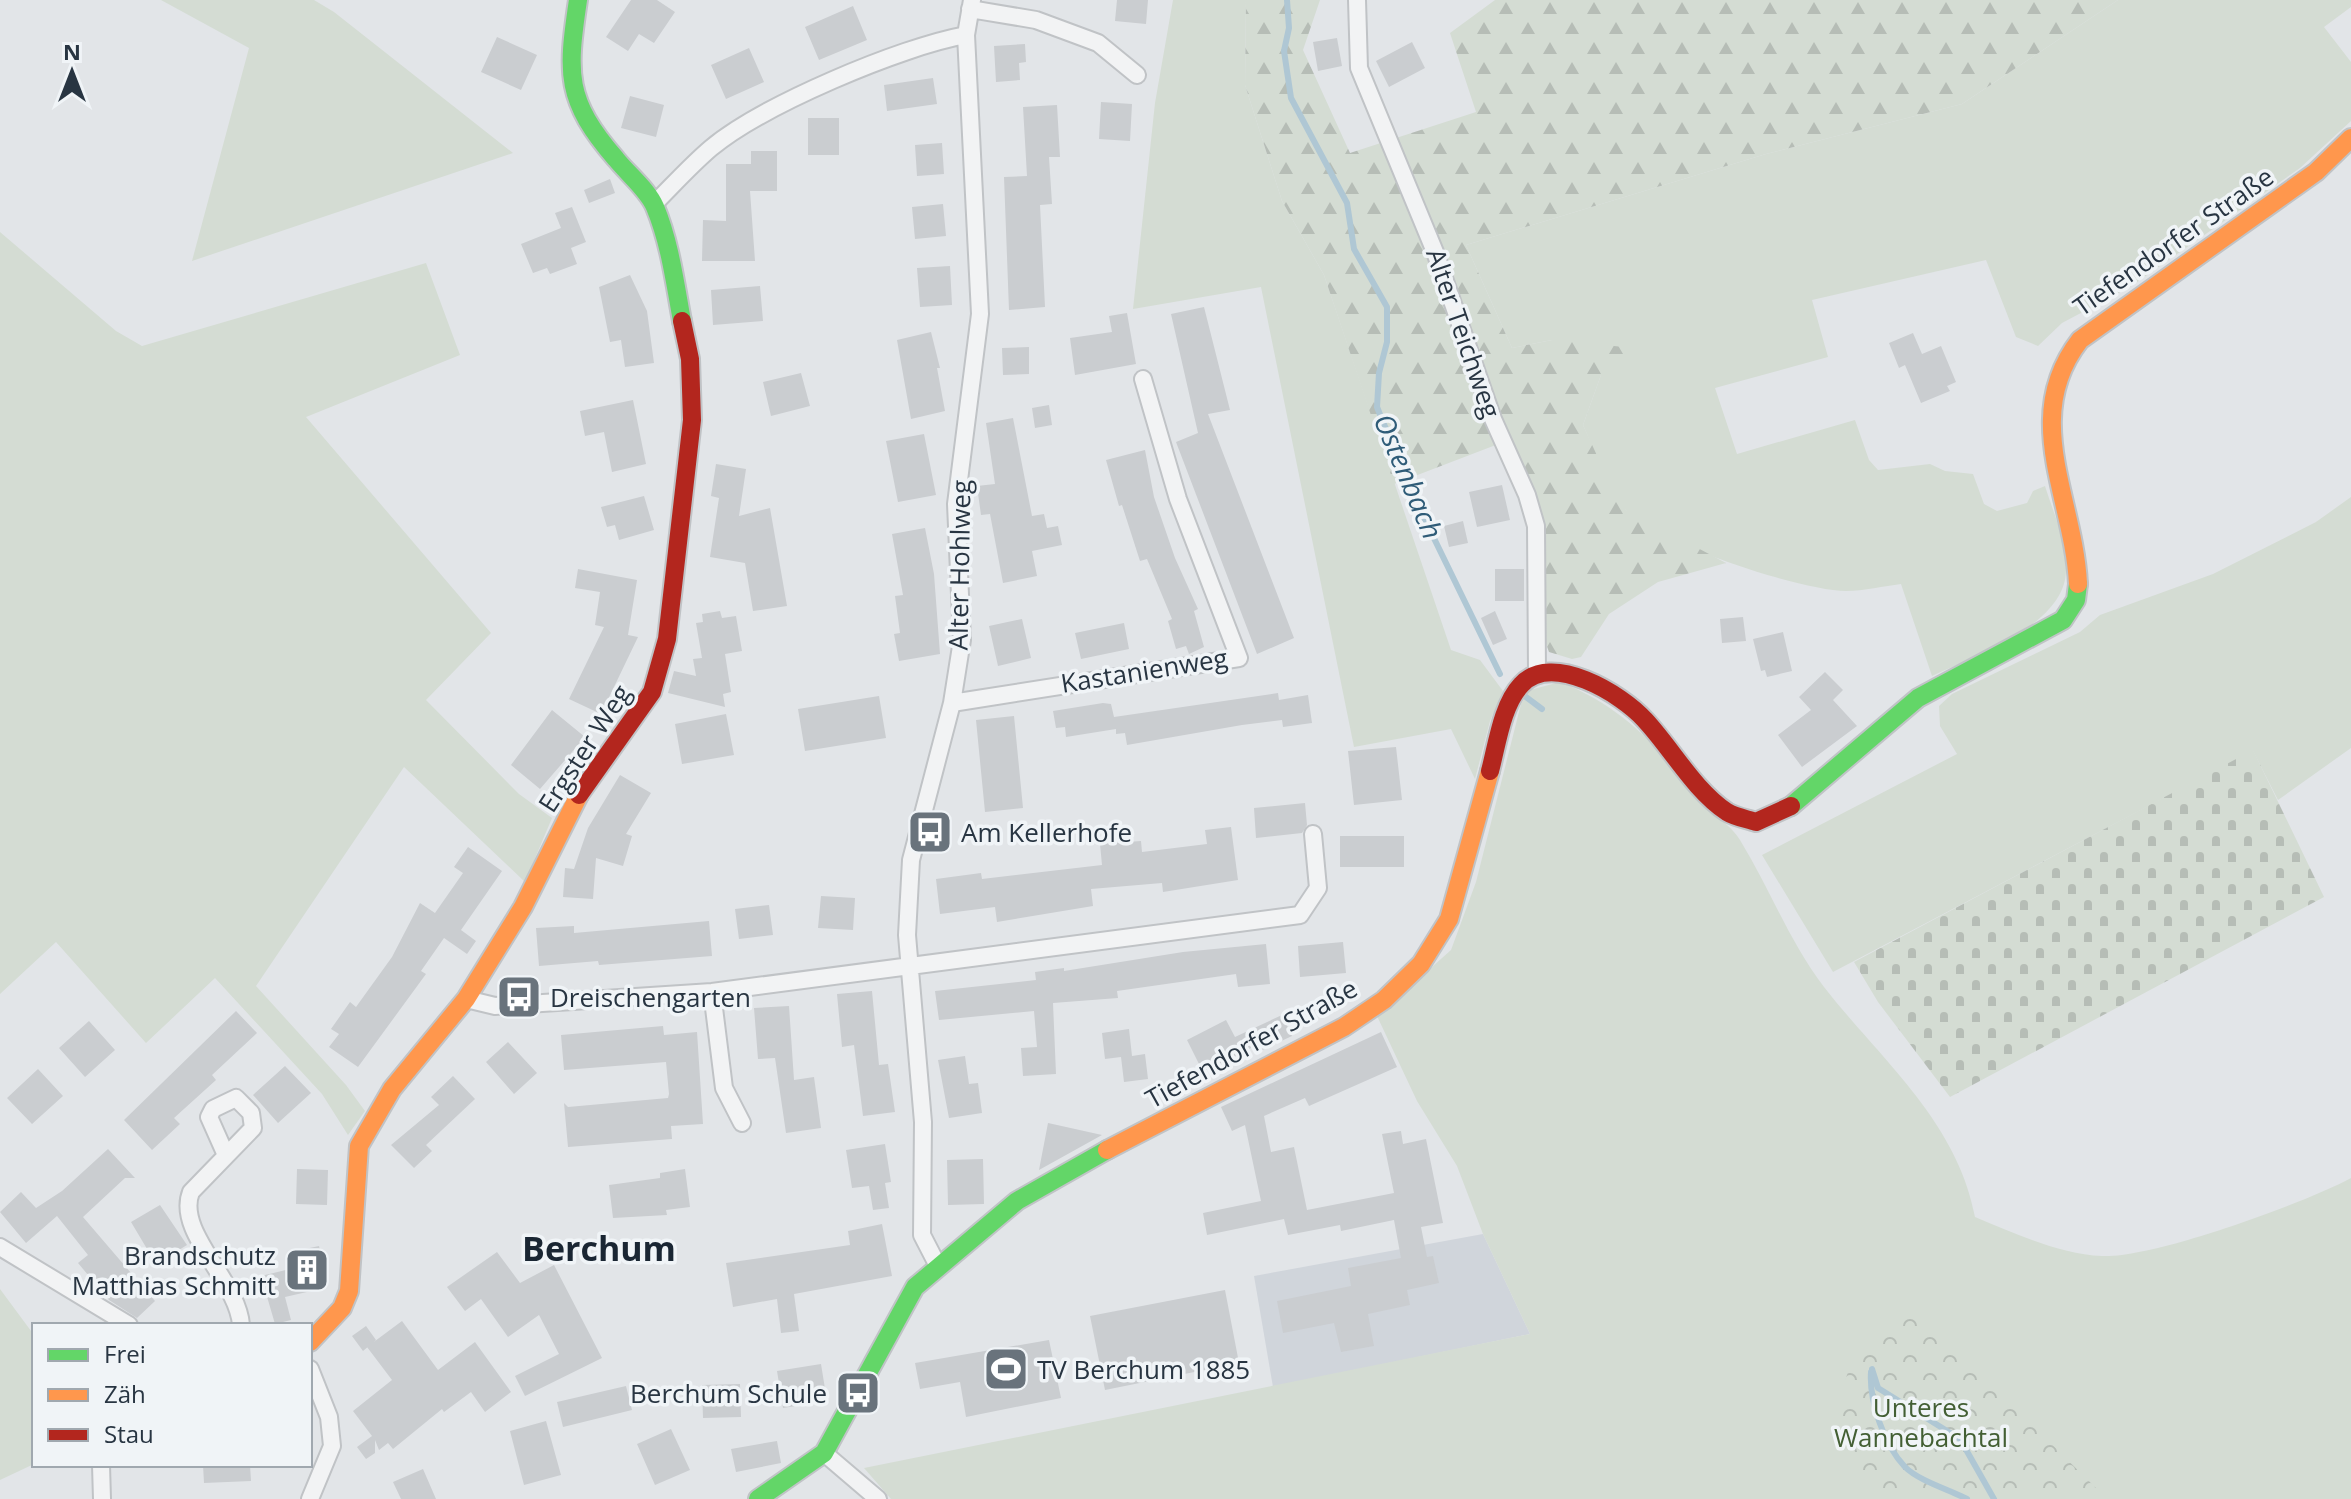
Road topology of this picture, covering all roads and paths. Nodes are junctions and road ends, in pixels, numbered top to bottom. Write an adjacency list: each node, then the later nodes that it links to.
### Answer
1 (578, 0): 7 (street, Ergster Weg)
2 (1357, 0): 9 (street, Alter Teichweg)
3 (971, 4): 4 (street, Alter Hohlweg); 5 (street)
4 (966, 35): 7 (street); 10 (street, Alter Hohlweg)
5 (1137, 75)
6 (2351, 138): 9 (street, Tiefendorfer Straße)
7 (654, 204): 14 (street, Ergster Weg)
8 (1143, 379): 10 (street, Kastanienweg)
9 (1537, 673): 18 (street, Tiefendorfer Straße)
10 (952, 703): 12 (street, Alter Hohlweg)
11 (1313, 834): 12 (street)
12 (909, 966): 13 (street); 18 (street, Alter Hohlweg)
13 (712, 992): 14 (street); 15 (street)
14 (466, 999): 21 (street, Ergster Weg)
15 (742, 1123)
16 (225, 1153): 20 (street)
17 (0, 1247): 19 (street)
18 (938, 1266): 23 (street, Tiefendorfer Straße)
19 (126, 1323)
20 (240, 1323)
21 (312, 1340)
22 (312, 1374): 26 (street)
23 (824, 1453): 27 (street, Tiefendorfer Straße); 28 (street)
24 (101, 1467): 25 (street)
25 (102, 1499)
26 (310, 1499)
27 (758, 1499)
28 (878, 1499)

